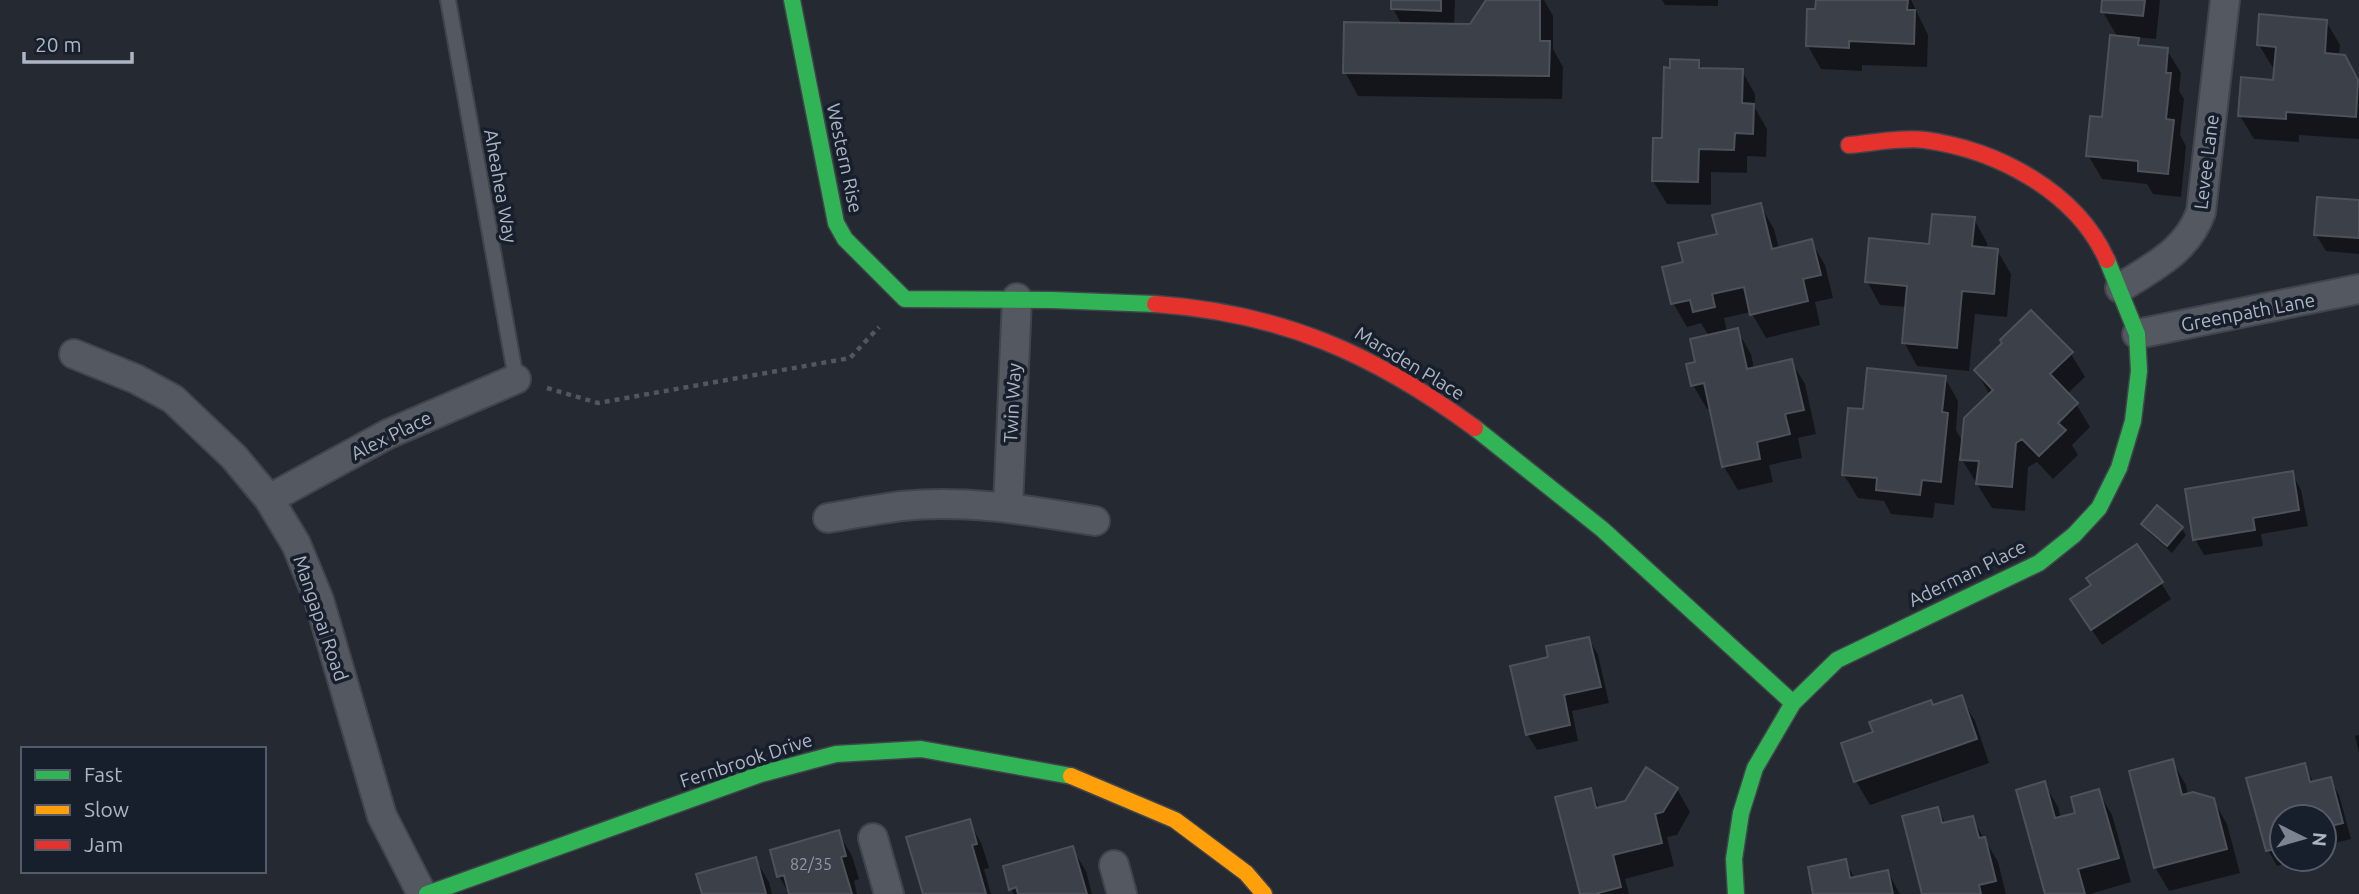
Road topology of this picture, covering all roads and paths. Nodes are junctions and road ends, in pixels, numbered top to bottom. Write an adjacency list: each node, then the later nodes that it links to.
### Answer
1 (448, 0): 11 (lane, Aheahea Way)
2 (792, 0): 8 (street, Western Rise)
3 (2225, 0): 5 (street, Levee Lane)
4 (1849, 145): 5 (street, Aderman Place)
5 (2120, 288): 9 (street, Aderman Place)
6 (2359, 289): 9 (street, Greenpath Lane)
7 (1017, 298): 8 (street, Marsden Place); 13 (street, Twin Way); 16 (street, Marsden Place)
8 (905, 299): 11 (path)
9 (2137, 334): 16 (street, Aderman Place)
10 (74, 354): 12 (street, Mangapai Road)
11 (516, 379): 12 (street, Alex Place)
12 (269, 499): 19 (street, Mangapai Road)
13 (1008, 507): 14 (street); 15 (street)
14 (828, 518)
15 (1095, 521)
16 (1793, 703): 23 (street, Aderman Place)
17 (873, 838): 20 (street)
18 (1114, 865): 21 (street)
19 (425, 894): 22 (street, Fernbrook Drive)
20 (889, 894)
21 (1122, 894)
22 (1264, 894)
23 (1736, 894)

